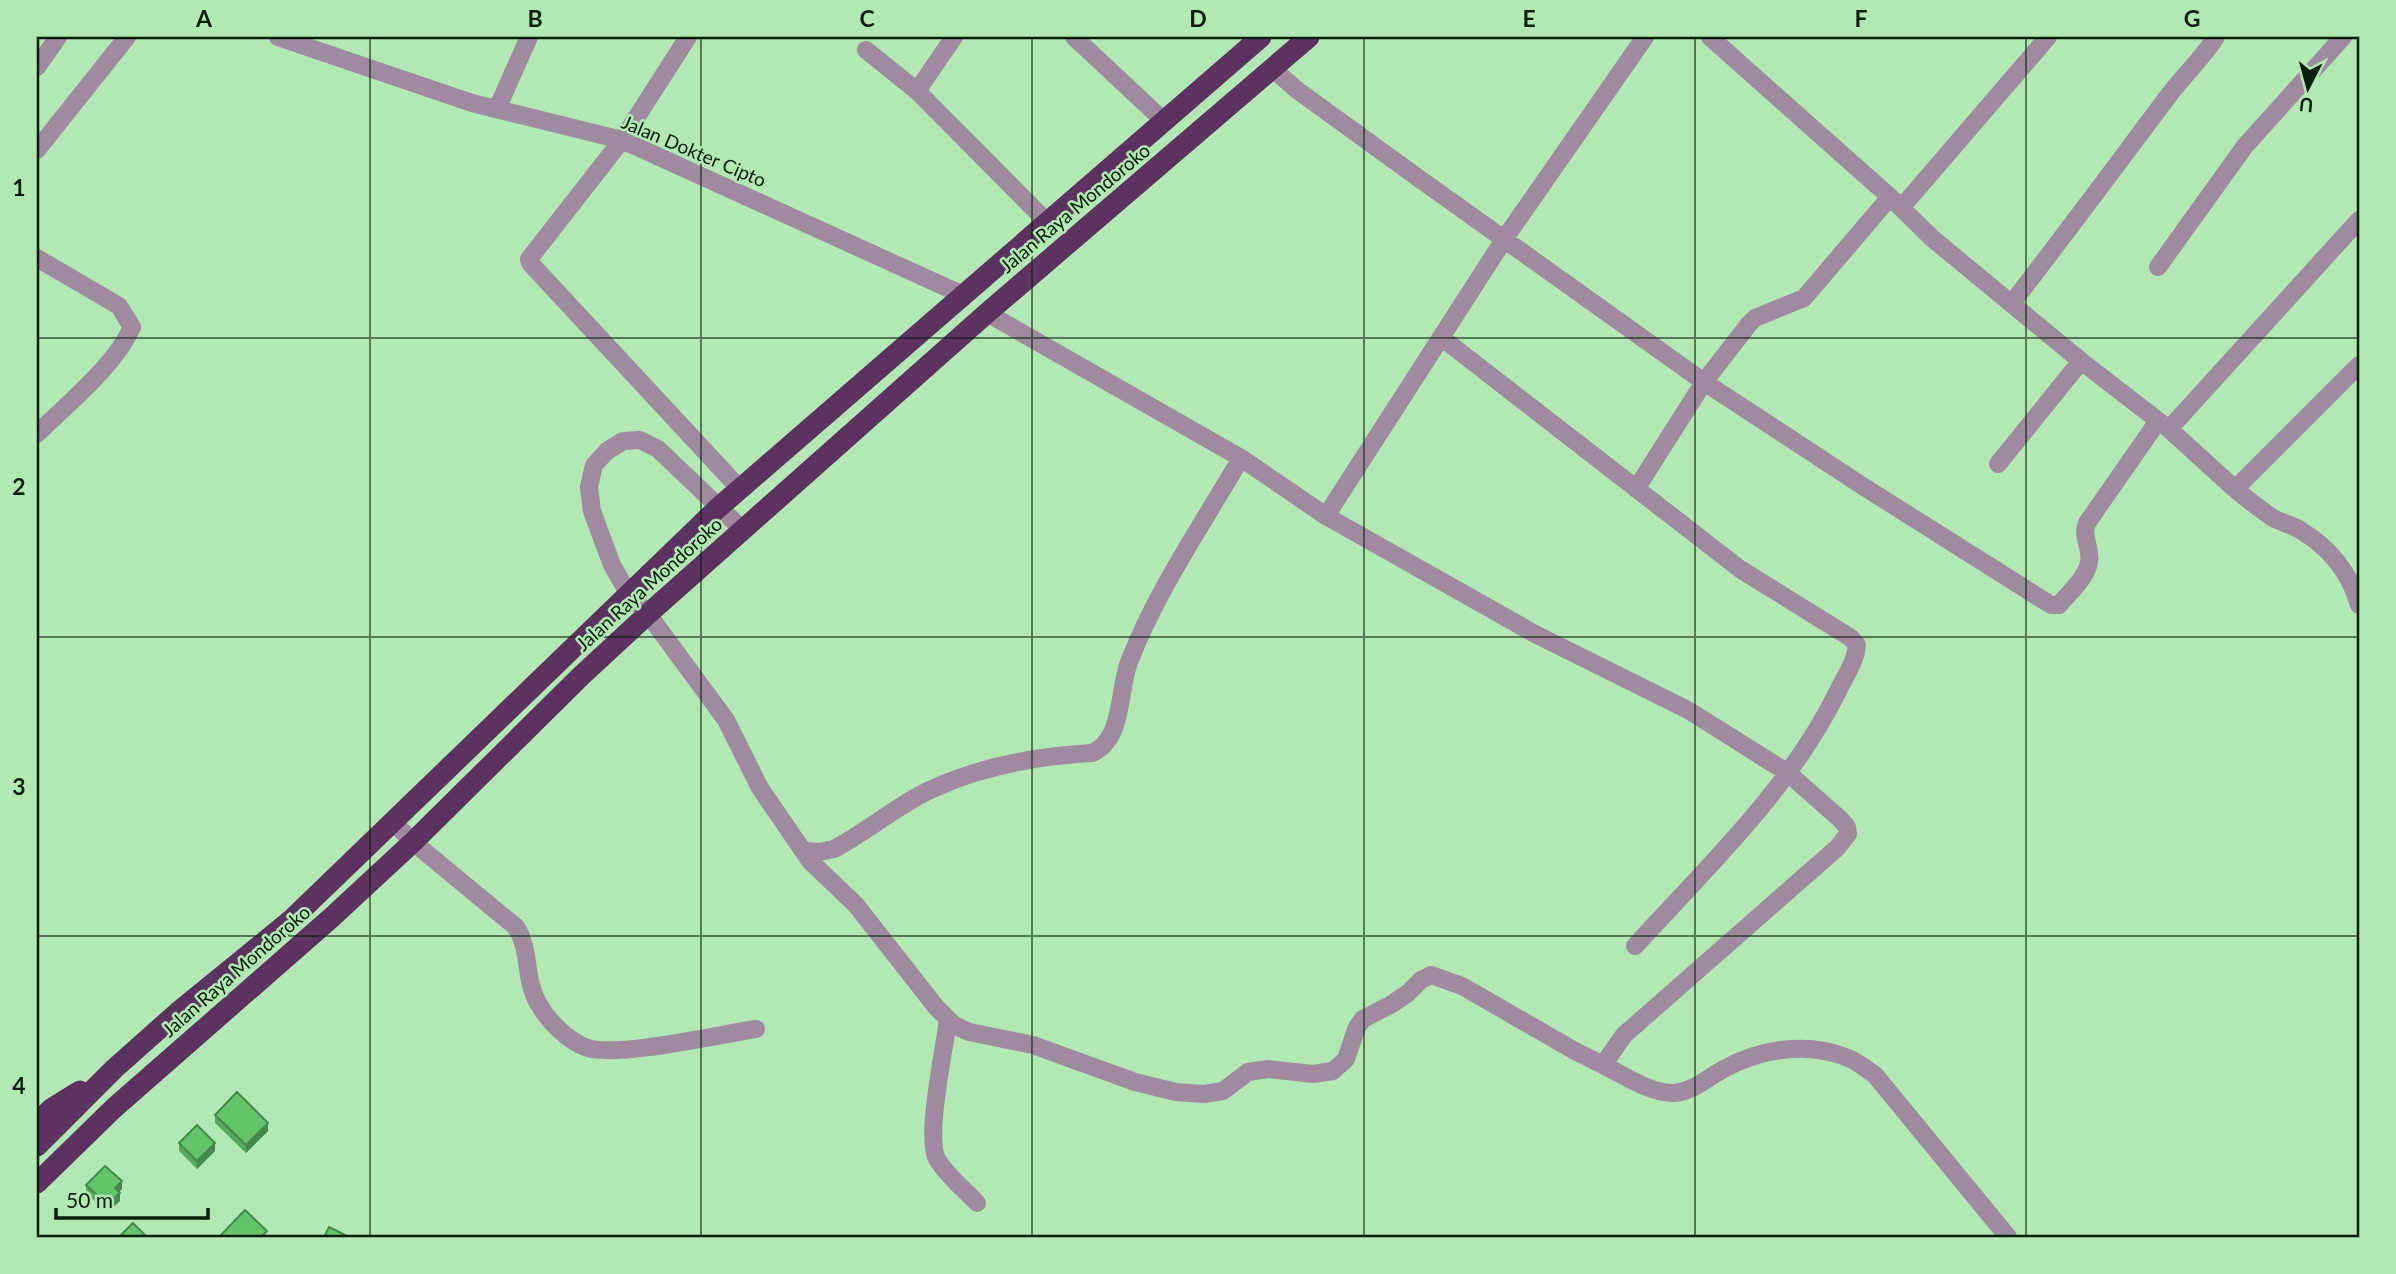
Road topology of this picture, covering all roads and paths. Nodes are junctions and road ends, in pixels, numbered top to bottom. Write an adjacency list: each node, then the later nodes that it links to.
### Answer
1 (58, 37): 17 (street)
2 (127, 37): 23 (street)
3 (278, 37): 15 (street, Jalan Dokter Cipto)
4 (529, 37): 20 (street)
5 (688, 37): 22 (street)
6 (954, 37): 19 (street)
7 (1074, 37): 21 (street)
8 (1309, 37): 18 (highway, Jalan Raya Mondoroko)
9 (1645, 37): 27 (street)
10 (1710, 37): 24 (street)
11 (2048, 37): 24 (street)
12 (2216, 37): 31 (street)
13 (2343, 37): 29 (street)
14 (1253, 39): 21 (highway, Jalan Raya Mondoroko)
15 (311, 41): 20 (street, Jalan Dokter Cipto)
16 (866, 50): 19 (street)
17 (37, 67)
18 (1273, 69): 27 (street); 32 (highway, Jalan Raya Mondoroko)
19 (917, 91): 26 (street)
20 (497, 109): 22 (street, Jalan Dokter Cipto)
21 (1165, 122): 26 (highway, Jalan Raya Mondoroko)
22 (622, 140): 30 (street, Jalan Dokter Cipto); 41 (street)
23 (37, 150)
24 (1896, 202): 31 (street); 36 (street)
25 (2359, 220): 37 (street)
26 (1047, 222): 30 (highway, Jalan Raya Mondoroko)
27 (1505, 238): 33 (street); 36 (street)
28 (37, 258): 38 (street)
29 (2158, 267)
30 (963, 295): 41 (highway, Jalan Raya Mondoroko)
31 (2012, 303): 34 (street)
32 (987, 313): 39 (street); 46 (highway, Jalan Raya Mondoroko)
33 (1442, 338): 42 (street); 45 (street)
34 (2081, 361): 37 (street); 40 (street)
35 (2355, 374): 43 (street)
36 (1704, 382): 37 (street); 42 (street)
37 (2163, 425): 43 (street)
38 (37, 434)
39 (1241, 458): 45 (street); 53 (street)
40 (1998, 464)
41 (740, 489): 44 (highway, Jalan Raya Mondoroko)
42 (1636, 489): 50 (street)
43 (2235, 489): 48 (street)
44 (718, 508): 46 (street); 47 (highway, Jalan Raya Mondoroko); 47 (street)
45 (1326, 516): 50 (street)
46 (743, 530): 49 (highway, Jalan Raya Mondoroko)
47 (628, 593): 49 (street); 51 (highway, Jalan Raya Mondoroko)
48 (2359, 605)
49 (648, 614): 52 (highway, Jalan Raya Mondoroko); 53 (street)
50 (1786, 776): 54 (street); 57 (street)
51 (394, 823): 52 (street); 58 (highway, Jalan Raya Mondoroko)
52 (412, 842): 56 (street); 61 (highway, Jalan Raya Mondoroko)
53 (804, 851): 55 (street)
54 (1635, 946)
55 (942, 1013): 57 (street); 62 (street)
56 (756, 1029)
57 (1603, 1065): 63 (street)
58 (114, 1069): 59 (highway); 60 (highway, Jalan Raya Mondoroko)
59 (37, 1123)
60 (37, 1146)
61 (37, 1183)
62 (977, 1203)
63 (2008, 1237)

